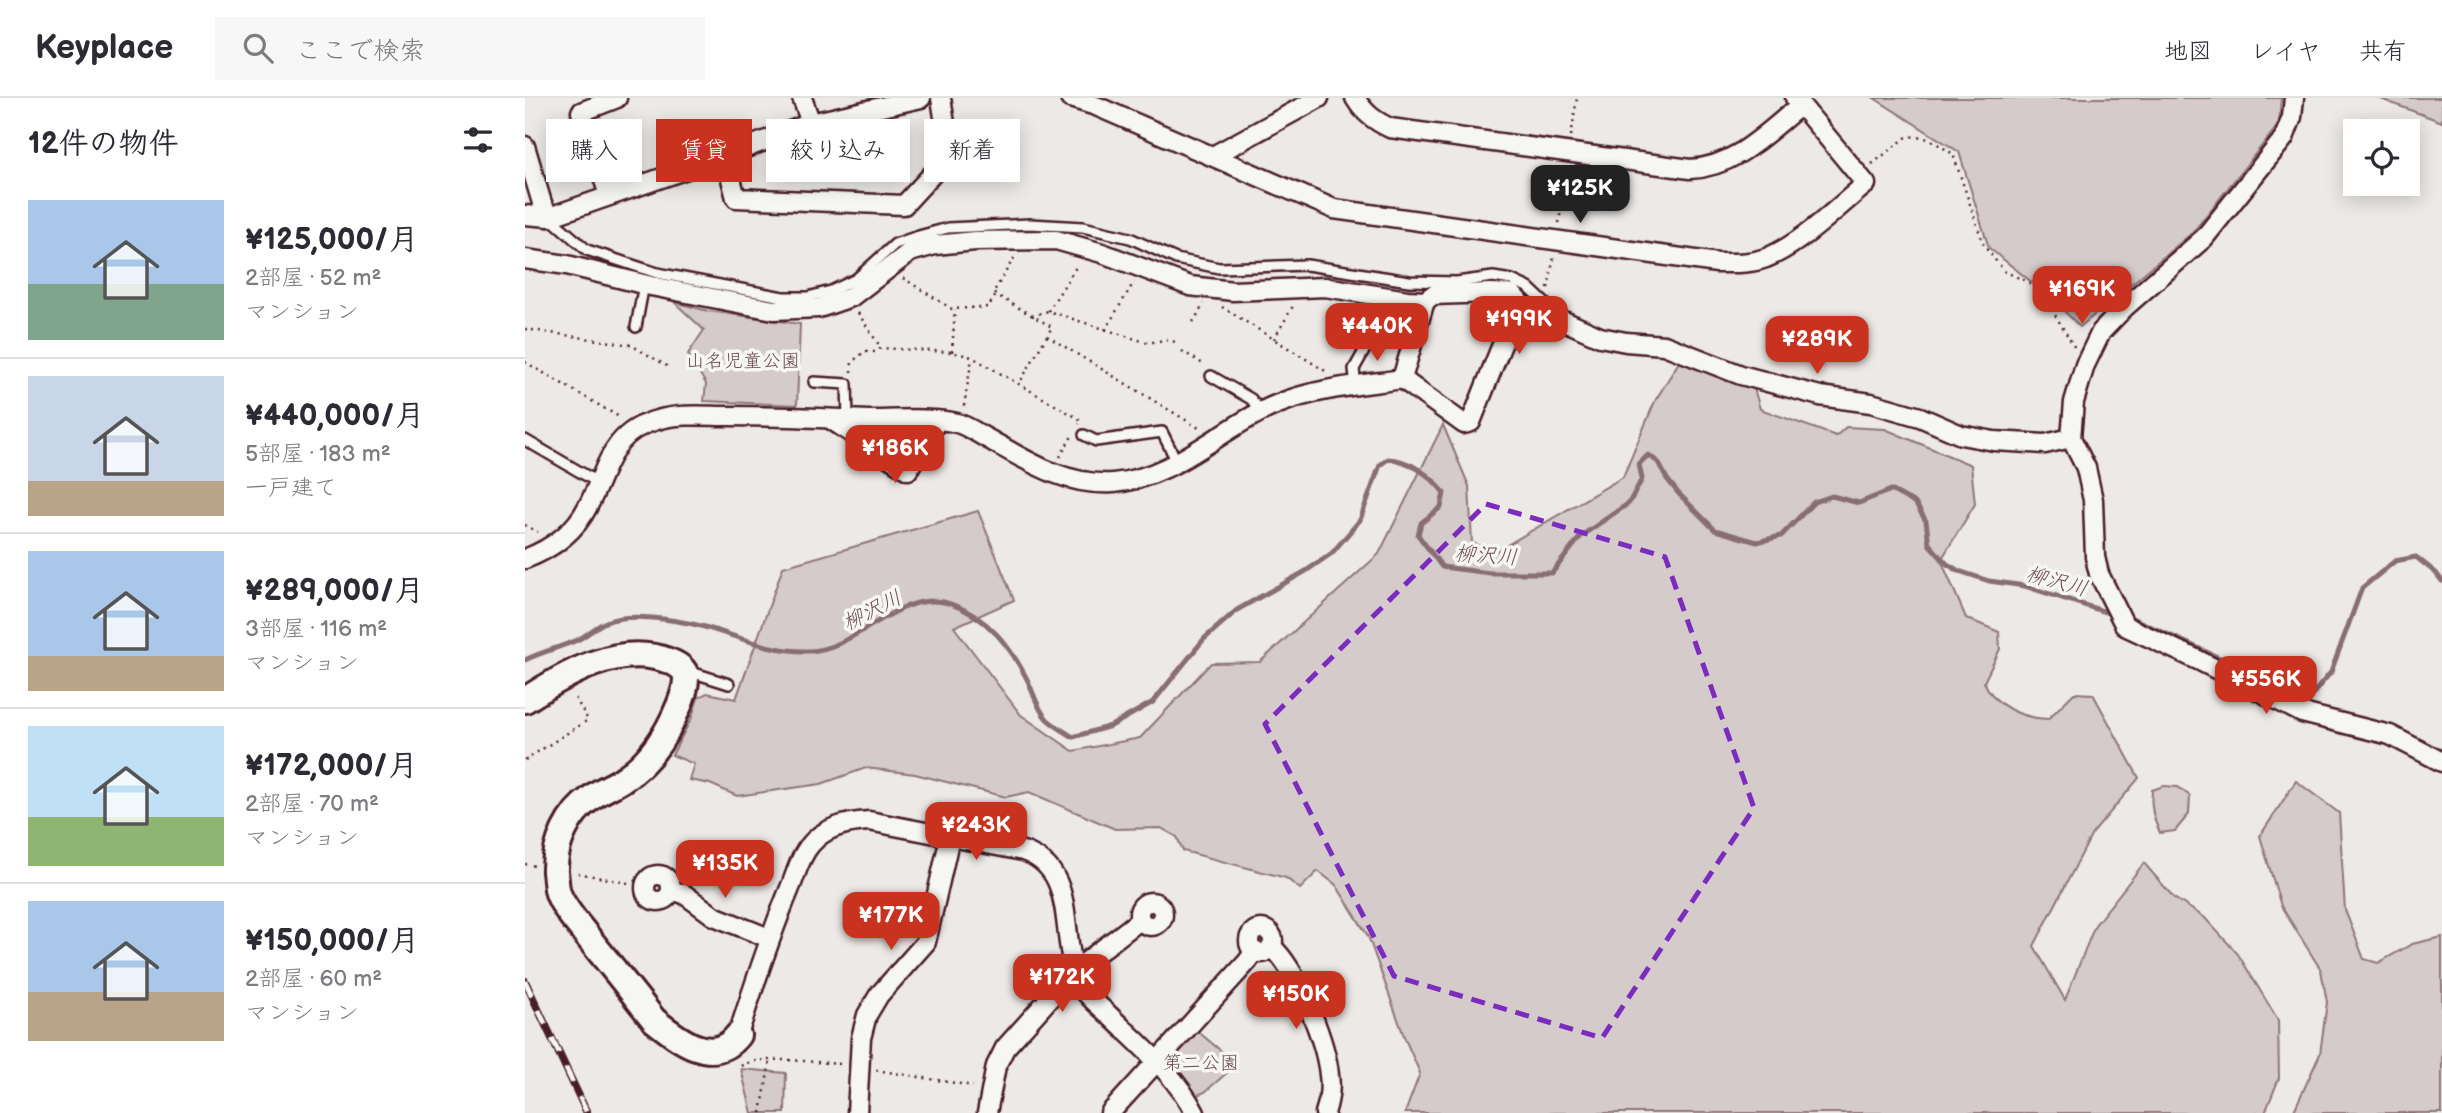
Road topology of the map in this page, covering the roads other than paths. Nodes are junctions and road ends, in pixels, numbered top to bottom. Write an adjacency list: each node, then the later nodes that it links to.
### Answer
1 (617, 98): 16 (street)
2 (802, 98): 10 (street)
3 (921, 98): 11 (street)
4 (941, 98): 15 (street)
5 (1070, 98): 13 (street)
6 (1318, 98): 13 (street)
7 (1355, 98): 9 (street)
8 (2294, 98): 34 (street)
9 (1798, 102): 13 (street)
10 (810, 119)
11 (829, 119)
12 (525, 146): 18 (street)
13 (1213, 156)
14 (656, 179): 16 (street)
15 (732, 182)
16 (609, 195): 18 (street)
17 (525, 215): 18 (street)
18 (549, 217): 22 (lane)
19 (525, 259): 20 (street)
20 (644, 284): 22 (street); 25 (lane)
21 (1425, 300): 22 (street); 27 (street); 27 (street)
22 (779, 303): 24 (lane)
23 (1374, 318): 29 (lane)
24 (1564, 321): 34 (street)
25 (636, 327)
26 (1211, 376): 30 (lane)
27 (1402, 379): 29 (street)
28 (814, 382): 31 (lane)
29 (1356, 386): 30 (street)
30 (1261, 412): 36 (street)
31 (839, 419): 32 (street); 32 (street); 37 (street)
32 (937, 421): 36 (street)
33 (1084, 435): 36 (lane)
34 (2071, 438): 42 (street)
35 (525, 440): 37 (lane)
36 (1177, 462)
37 (599, 483): 38 (street)
38 (525, 559)
39 (683, 670): 40 (lane); 41 (street); 48 (street)
40 (729, 684)
41 (525, 699)
42 (2442, 762)
43 (950, 837): 46 (street); 47 (street); 50 (street)
44 (671, 890): 46 (street)
45 (1140, 920): 47 (street)
46 (769, 938): 48 (street)
47 (1074, 971): 49 (street); 51 (street)
48 (738, 1035)
49 (1157, 1062): 52 (street); 53 (street); 54 (street)
50 (857, 1113)
51 (987, 1113)
52 (1110, 1113)
53 (1195, 1113)
54 (1325, 1113)

